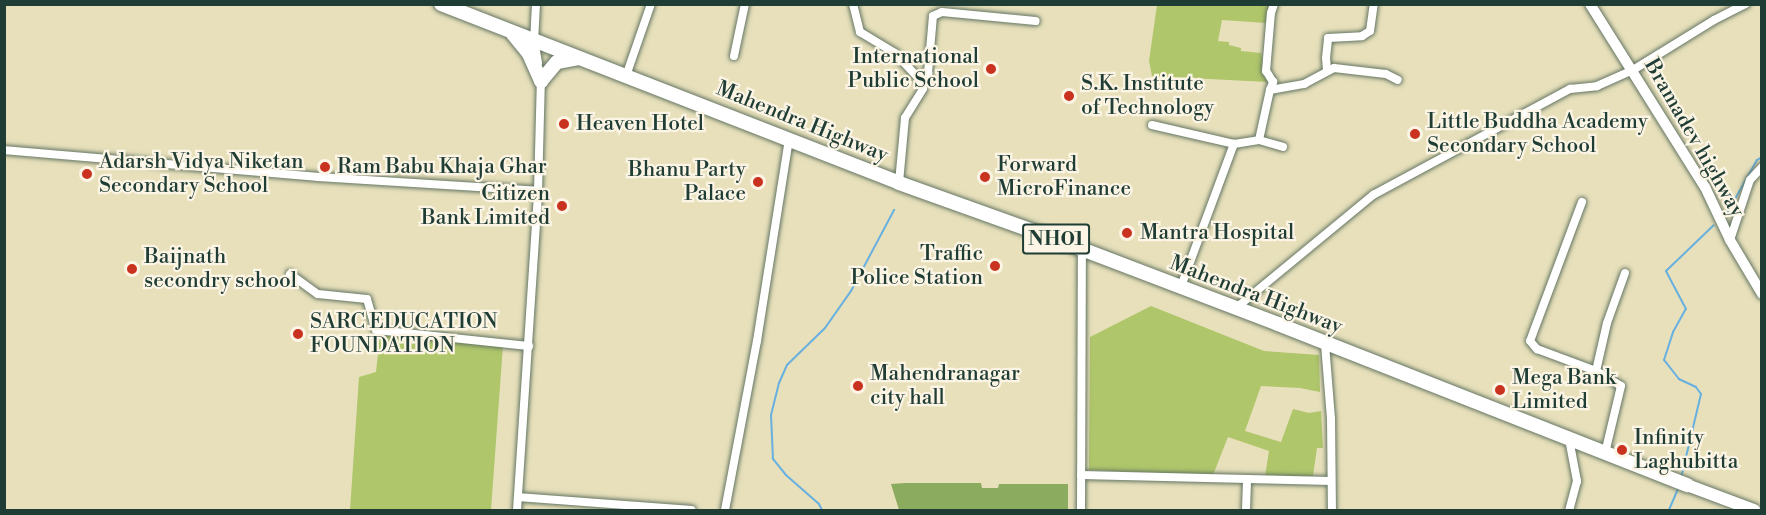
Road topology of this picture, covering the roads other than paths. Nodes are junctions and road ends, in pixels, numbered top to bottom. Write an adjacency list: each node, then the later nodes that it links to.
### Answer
1 (441, 4): 11 (highway, Mahendra Highway / NH01)
2 (536, 4): 12 (street)
3 (651, 4): 17 (street)
4 (746, 4): 13 (street)
5 (853, 4): 18 (street)
6 (1274, 4): 21 (street)
7 (1374, 4): 16 (street)
8 (1590, 4): 15 (street, Bramadev highway)
9 (1746, 4): 15 (street)
10 (1036, 21): 18 (street)
11 (509, 30): 12 (highway, Mahendra Highway / NH01); 20 (highway)
12 (534, 40): 14 (highway, Mahendra Highway / NH01); 20 (street)
13 (734, 56)
14 (581, 57): 17 (highway, Mahendra Highway / NH01); 20 (highway)
15 (1633, 70): 32 (street, Bramadev highway); 38 (street)
16 (1327, 71): 19 (street); 21 (street)
17 (626, 76): 23 (highway, Mahendra Highway / NH01)
18 (920, 80): 29 (street)
19 (1398, 80)
20 (542, 81): 30 (street)
21 (1270, 90): 24 (street)
22 (1152, 125): 25 (street)
23 (789, 139): 29 (highway, Mahendra Highway / NH01); 52 (street)
24 (1259, 140): 25 (street); 26 (street)
25 (1234, 144): 36 (street)
26 (1283, 147)
27 (4, 150): 30 (street)
28 (1761, 167): 32 (street)
29 (900, 183): 33 (highway, Mahendra Highway / NH01)
30 (538, 191): 40 (street)
31 (1582, 202): 41 (street)
32 (1730, 240): 37 (street, Bramadev highway)
33 (1082, 250): 36 (highway, Mahendra Highway / NH01); 44 (street)
34 (1625, 273): 41 (street)
35 (290, 274): 40 (street)
36 (1180, 289): 38 (highway, Mahendra Highway / NH01)
37 (1761, 294)
38 (1235, 309): 39 (highway, Mahendra Highway / NH01)
39 (1325, 344): 42 (highway, Mahendra Highway / NH01); 46 (street)
40 (529, 346): 48 (street)
41 (1596, 371): 43 (street)
42 (1569, 439): 43 (highway, Mahendra Highway / NH01); 56 (street)
43 (1605, 453): 47 (highway, Mahendra Highway / NH01)
44 (1081, 475): 45 (street); 53 (street)
45 (1247, 479): 46 (street); 54 (street)
46 (1332, 482): 55 (street)
47 (1688, 485): 57 (main road, Mahendra Highway / NH01)
48 (518, 497): 49 (street); 50 (street)
49 (644, 508): 51 (street)
50 (517, 510)
51 (692, 510)
52 (725, 510)
53 (1081, 510)
54 (1246, 510)
55 (1332, 510)
56 (1569, 510)
57 (1754, 510)

